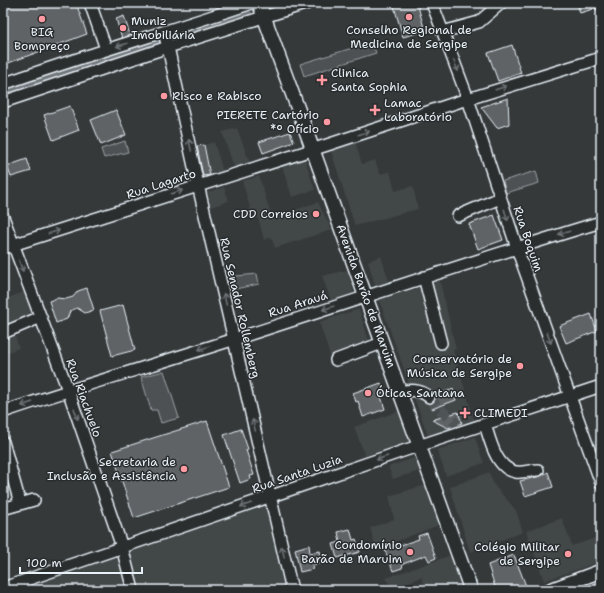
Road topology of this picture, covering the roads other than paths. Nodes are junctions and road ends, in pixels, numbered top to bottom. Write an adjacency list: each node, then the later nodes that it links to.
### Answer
1 (90, 3): 10 (street)
2 (252, 3): 9 (street)
3 (259, 3): 7 (main road, Avenida Barão de Maruim)
4 (308, 3): 7 (street)
5 (432, 3): 8 (street, Rua Boquim)
6 (501, 3): 8 (street)
7 (267, 16): 9 (street); 15 (main road, Avenida Barão de Maruim)
8 (444, 33): 13 (street, Rua Boquim, one-way to 13)
9 (166, 40): 10 (street, one-way to 10); 14 (street); 16 (street, Rua Senador Rollemberg, one-way to 9)
10 (106, 49): 12 (street)
11 (601, 58): 13 (street, Rua Lagarto, one-way to 11)
12 (3, 84)
13 (468, 99): 15 (street, Rua Lagarto, one-way to 13); 17 (street, Rua Boquim)
14 (3, 102)
15 (313, 149): 16 (street, Rua Lagarto); 24 (main road, Avenida Barão de Maruim)
16 (198, 185): 21 (street, Rua Lagarto, one-way to 16); 27 (street, Rua Senador Rollemberg, one-way to 16)
17 (500, 198): 19 (street); 22 (street, Rua Boquim, one-way to 22)
18 (3, 216): 21 (street, Rua Riachuelo)
19 (458, 216)
20 (601, 222): 22 (street, Rua Arauá, one-way to 22)
21 (8, 246): 25 (street, Rua Riachuelo, one-way to 25)
22 (516, 247): 23 (street, Rua Arauá); 34 (street, Rua Boquim, one-way to 34)
23 (424, 277): 24 (street, Rua Arauá); 28 (street)
24 (365, 296): 27 (street, Rua Arauá, one-way to 27); 29 (main road, Avenida Barão de Maruim)
25 (41, 317): 26 (street); 32 (street, Rua Riachuelo)
26 (3, 333)
27 (234, 339): 32 (street, Rua Arauá, one-way to 32); 42 (street, Rua Senador Rollemberg, one-way to 27)
28 (441, 343)
29 (382, 344): 30 (street); 33 (main road, Avenida Barão de Maruim)
30 (336, 360)
31 (601, 386): 34 (street, Rua Santa Luzia)
32 (68, 390): 36 (street, Rua Arauá, one-way to 36); 46 (street, Rua Riachuelo, one-way to 46)
33 (400, 392): 35 (street); 39 (main road, Avenida Barão de Maruim)
34 (569, 396): 37 (street, Rua Santa Luzia); 41 (street, Rua Boquim)
35 (428, 397)
36 (3, 412)
37 (485, 424): 39 (street, Rua Santa Luzia); 40 (street)
38 (3, 442): 44 (street)
39 (419, 446): 42 (street, Rua Santa Luzia, one-way to 42); 51 (main road, Avenida Barão de Maruim)
40 (538, 470)
41 (601, 483)
42 (270, 497): 46 (street, Rua Santa Luzia, one-way to 46); 50 (street, Rua Senador Rollemberg, one-way to 42)
43 (34, 500): 44 (street)
44 (20, 503): 45 (street)
45 (6, 508)
46 (122, 547): 48 (street, Rua Santa Luzia); 49 (street, Rua Riachuelo)
47 (601, 572): 52 (main road)
48 (3, 588)
49 (133, 590)
50 (292, 590)
51 (471, 590)
52 (550, 590)

